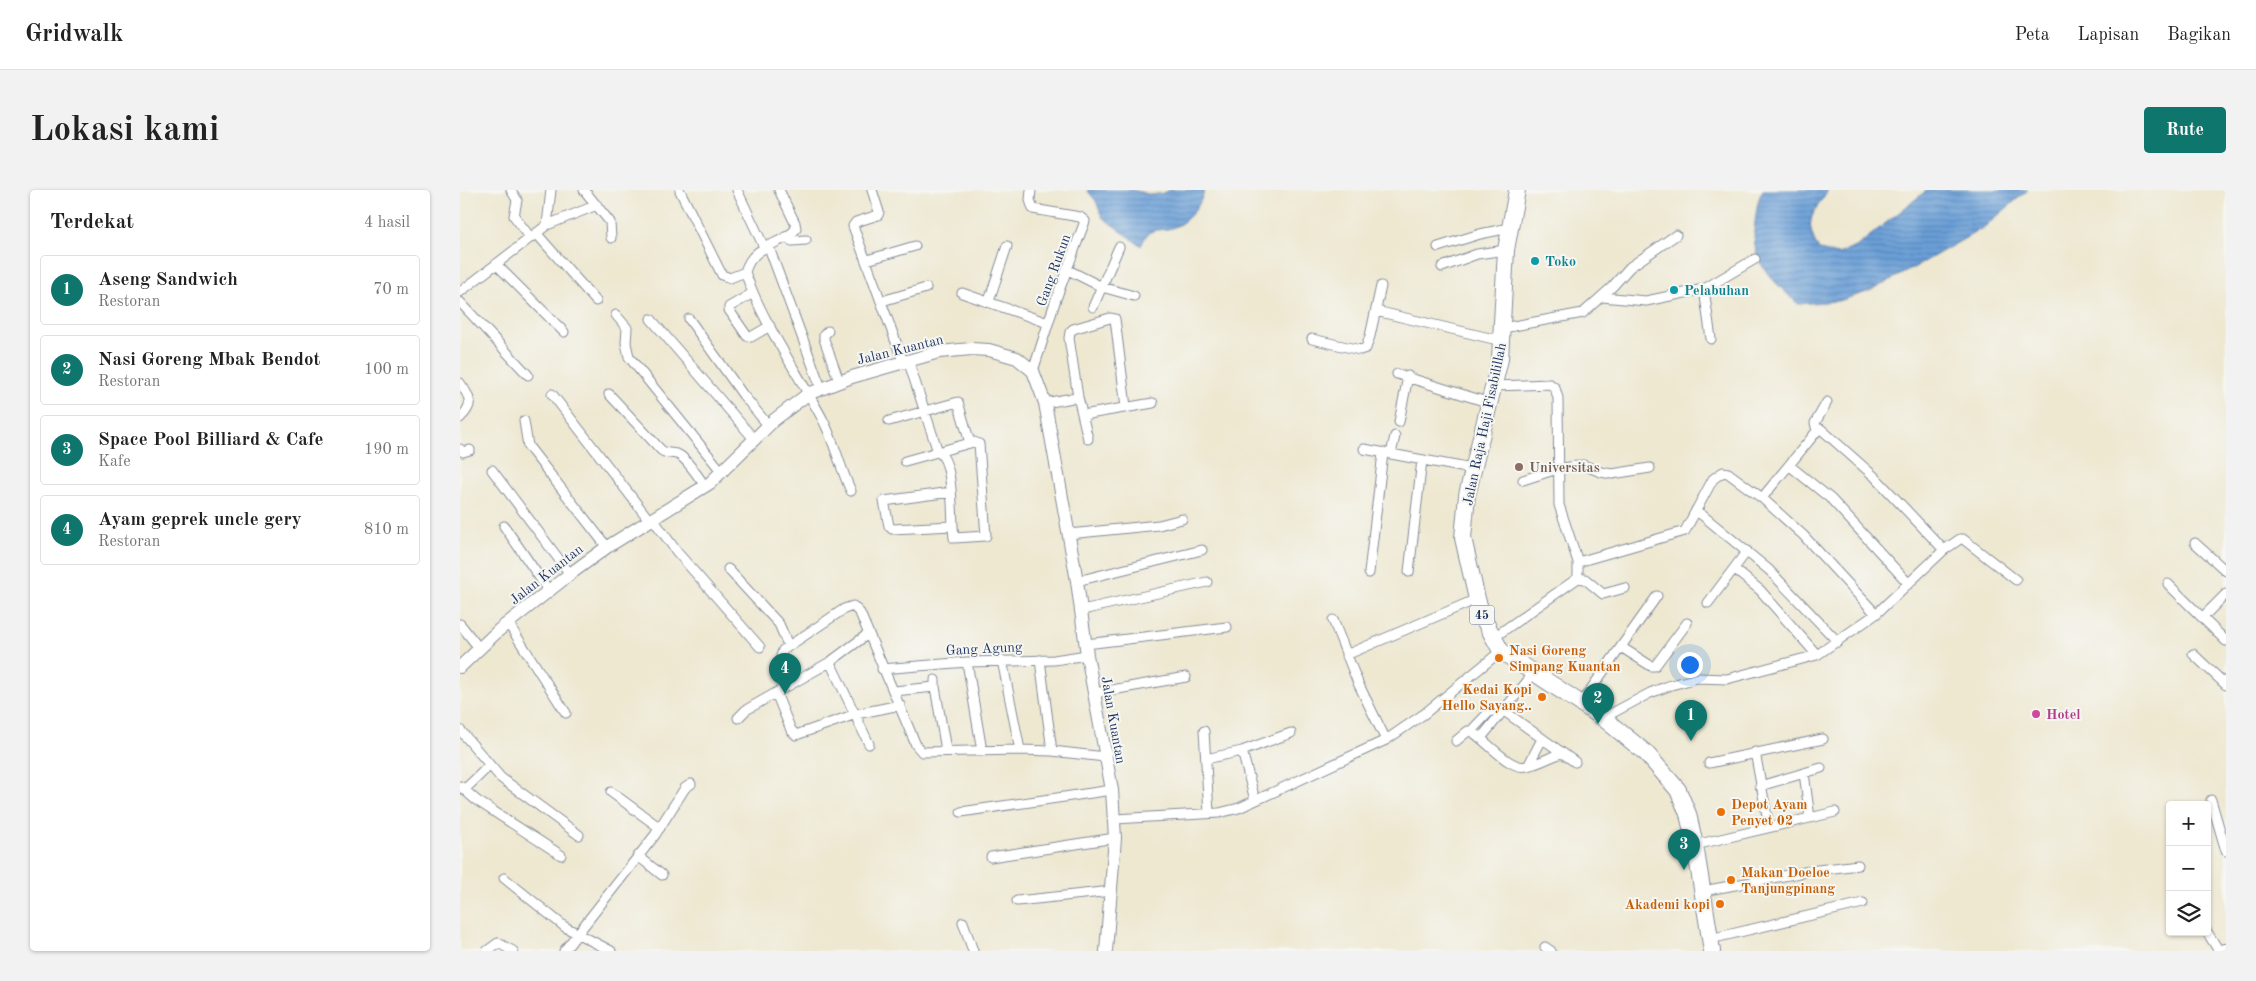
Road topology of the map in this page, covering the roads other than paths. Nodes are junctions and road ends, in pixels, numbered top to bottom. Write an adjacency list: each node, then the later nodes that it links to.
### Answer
1 (511, 190): 14 (street)
2 (551, 190): 11 (street)
3 (584, 190): 10 (street)
4 (736, 190): 18 (street)
5 (779, 190): 15 (street)
6 (872, 190): 25 (street)
7 (1032, 190): 28 (street, Gang Rukun)
8 (1517, 190): 12 (highway, Jalan Raja Haji Fisabilillah / 45)
9 (680, 192): 29 (street)
10 (597, 205): 11 (street); 16 (street)
11 (547, 224): 14 (street)
12 (1509, 228): 22 (street); 23 (highway, Jalan Raja Haji Fisabilillah / 45)
13 (1676, 234): 38 (street)
14 (533, 235): 26 (street); 39 (street)
15 (784, 237): 17 (street); 18 (street)
16 (611, 238)
17 (806, 240)
18 (766, 246): 29 (street); 63 (street)
19 (915, 246): 25 (street)
20 (1007, 246): 41 (street)
21 (1119, 247): 30 (street)
22 (1438, 247)
23 (1506, 250): 27 (street); 52 (highway, Jalan Raja Haji Fisabilillah / 45)
24 (1755, 259): 33 (street)
25 (867, 260): 40 (street)
26 (496, 264): 34 (street); 50 (street)
27 (1442, 267)
28 (1068, 270): 30 (street); 48 (street, Gang Rukun)
29 (745, 272): 35 (street)
30 (1102, 286): 37 (street); 43 (street)
31 (1381, 286): 44 (street)
32 (926, 288): 40 (street)
33 (1704, 289): 38 (street); 54 (street)
34 (460, 292)
35 (753, 293): 49 (street); 49 (street)
36 (962, 293): 41 (street)
37 (1134, 296)
38 (1602, 297): 52 (street)
39 (596, 301)
40 (882, 301): 55 (street)
41 (988, 301): 48 (street)
42 (460, 302): 58 (street)
43 (1093, 307)
44 (1376, 311): 52 (street); 53 (street)
45 (616, 315): 97 (street)
46 (651, 319): 82 (street)
47 (689, 319): 79 (street)
48 (1048, 323): 56 (street, Gang Rukun)
49 (770, 326): 66 (street)
50 (564, 332)
51 (828, 332): 60 (street)
52 (1502, 334): 62 (highway, Jalan Raja Haji Fisabilillah / 45)
53 (1312, 339)
54 (1711, 340)
55 (906, 360): 56 (street, Jalan Kuantan); 60 (street, Jalan Kuantan); 73 (street)
56 (1033, 371): 71 (street, Jalan Kuantan)
57 (1397, 374): 59 (street)
58 (528, 375)
59 (1408, 376): 70 (street); 78 (street)
60 (839, 381): 63 (street, Jalan Kuantan)
61 (460, 383): 75 (street)
62 (1494, 386): 70 (highway, Jalan Raja Haji Fisabilillah / 45); 95 (street)
63 (821, 388): 66 (street, Jalan Kuantan)
64 (552, 394): 105 (street)
65 (609, 394): 99 (street)
66 (808, 394): 79 (street, Jalan Kuantan); 100 (street)
67 (1078, 397): 71 (street); 72 (street); 74 (street)
68 (1827, 402): 80 (street)
69 (1153, 403): 72 (street)
70 (1490, 403): 94 (highway, Jalan Raja Haji Fisabilillah / 45)
71 (1045, 404): 108 (street, Jalan Kuantan)
72 (1126, 408): 74 (street)
73 (924, 412): 77 (street); 84 (street); 88 (street)
74 (1083, 416): 83 (street)
75 (460, 418)
76 (524, 421): 110 (street)
77 (889, 421)
78 (1399, 422)
79 (768, 425): 82 (street, Jalan Kuantan)
80 (1817, 431): 92 (street); 112 (street)
81 (1395, 436): 89 (street)
82 (754, 438): 97 (street, Jalan Kuantan)
83 (1088, 439)
84 (970, 443): 88 (street); 107 (street)
85 (460, 449): 87 (street)
86 (1364, 449): 89 (street)
87 (470, 450)
88 (938, 452): 91 (street); 101 (street)
89 (1387, 453): 90 (street); 119 (street)
90 (1422, 460): 94 (street); 117 (street)
91 (905, 461)
92 (1790, 466): 102 (street); 125 (street)
93 (1650, 468): 95 (street)
94 (1472, 469): 131 (highway, Jalan Raja Haji Fisabilillah / 45)
95 (1557, 469): 98 (street); 114 (street)
96 (492, 470): 120 (street)
97 (722, 472): 99 (street, Jalan Kuantan)
98 (1523, 480)
99 (705, 486): 105 (street, Jalan Kuantan)
100 (851, 491)
101 (951, 492): 107 (street); 107 (street)
102 (1762, 498): 103 (street); 134 (street)
103 (1696, 510): 113 (street); 114 (street)
104 (1182, 519): 108 (street)
105 (651, 520): 110 (street, Jalan Kuantan); 147 (street)
106 (504, 526): 128 (street)
107 (953, 526)
108 (1069, 534): 122 (street, Jalan Kuantan)
109 (2195, 543): 118 (street)
110 (607, 548): 120 (street, Jalan Kuantan)
111 (1202, 550): 122 (street)
112 (1944, 550): 123 (street); 125 (street)
113 (1747, 551): 116 (street); 143 (street)
114 (1578, 562): 121 (street)
115 (728, 569): 145 (street)
116 (1734, 569): 132 (street); 152 (street)
117 (1409, 572)
118 (2226, 572)
119 (1370, 573)
120 (570, 574): 128 (street, Jalan Kuantan)
121 (1578, 578): 127 (street); 144 (street)
122 (1077, 580): 133 (street, Jalan Kuantan)
123 (2016, 580)
124 (1207, 582): 133 (street)
125 (1909, 584): 134 (street)
126 (2168, 584): 135 (street)
127 (1625, 588)
128 (549, 591): 137 (street, Jalan Kuantan)
129 (2226, 594): 135 (street)
130 (1657, 596): 146 (street)
131 (1477, 599): 144 (highway, Jalan Raja Haji Fisabilillah / 45); 151 (street)
132 (1708, 603)
133 (1082, 610): 149 (street, Jalan Kuantan)
134 (1876, 614): 143 (street)
135 (2203, 618): 142 (street)
136 (1333, 620): 151 (street)
137 (508, 623): 148 (street, Jalan Kuantan); 169 (street)
138 (1687, 623): 146 (street)
139 (460, 624): 148 (street)
140 (1227, 627): 149 (street, Gang Agung)
141 (868, 634): 145 (street); 155 (street); 158 (street)
142 (2226, 641)
143 (1838, 642): 152 (street)
144 (1497, 644): 159 (highway); 180 (street)
145 (788, 645): 161 (street)
146 (1621, 646): 166 (street)
147 (760, 647)
148 (479, 648): 157 (street, Jalan Kuantan)
149 (1086, 650): 154 (street, Gang Agung); 164 (street, Jalan Kuantan)
150 (2193, 654): 162 (street)
151 (1346, 655): 180 (street)
152 (1817, 655): 172 (street)
153 (1002, 660): 154 (street, Gang Agung); 156 (street, Gang Agung); 184 (street)
154 (1040, 660): 186 (street)
155 (830, 662): 161 (street); 170 (street)
156 (967, 662): 158 (street, Gang Agung); 185 (street)
157 (460, 667)
158 (882, 669): 163 (street)
159 (1534, 673): 166 (highway); 168 (street)
160 (1186, 677): 164 (street)
161 (792, 684): 165 (street)
162 (2226, 685)
163 (894, 691): 167 (street); 183 (street)
164 (1095, 693): 190 (street, Jalan Kuantan)
165 (776, 694): 170 (street); 171 (street)
166 (1581, 703): 172 (highway)
167 (900, 705): 170 (street); 183 (street)
168 (1504, 709): 175 (street); 177 (street); 178 (street)
169 (566, 713)
170 (856, 714): 182 (street)
171 (738, 718)
172 (1603, 718): 214 (highway)
173 (460, 730): 194 (street)
174 (1204, 730): 191 (street)
175 (1471, 731): 177 (street); 181 (street)
176 (1291, 733): 187 (street)
177 (1481, 738): 195 (street)
178 (1542, 739): 189 (street); 195 (street)
179 (1823, 739): 188 (street)
180 (1386, 740): 203 (street)
181 (1456, 741)
182 (869, 744)
183 (946, 750): 185 (street)
184 (1020, 750): 185 (street); 186 (street)
185 (982, 751)
186 (1052, 751): 190 (street)
187 (1242, 751): 191 (street); 203 (street)
188 (1755, 752): 193 (street); 199 (street)
189 (1561, 753): 192 (street); 195 (street)
190 (1105, 757): 201 (street, Jalan Kuantan)
191 (1206, 760): 207 (street)
192 (1575, 762)
193 (1709, 763)
194 (489, 766): 200 (street); 212 (street)
195 (1528, 766)
196 (1821, 768): 197 (street)
197 (1804, 773): 199 (street); 208 (street)
198 (691, 784): 211 (street)
199 (1760, 786): 210 (street)
200 (462, 788): 216 (street)
201 (1112, 790): 205 (street); 209 (street, Jalan Kuantan)
202 (611, 792): 211 (street)
203 (1255, 800): 207 (street)
204 (2210, 800): 215 (street)
205 (960, 812)
206 (1834, 812): 208 (street)
207 (1209, 813): 209 (street)
208 (1810, 818): 210 (street)
209 (1114, 819): 213 (street, Jalan Kuantan)
210 (1769, 827): 214 (street)
211 (660, 828): 217 (street)
212 (579, 835)
213 (1115, 838): 218 (street); 222 (street, Jalan Kuantan)
214 (1695, 845): 223 (highway)
215 (2226, 852)
216 (561, 855)
217 (638, 856): 220 (street); 227 (street)
218 (991, 857)
219 (1858, 865): 223 (street)
220 (662, 875)
221 (504, 878): 227 (street)
222 (1112, 890): 224 (street); 235 (street, Jalan Kuantan)
223 (1703, 891): 229 (highway)
224 (1017, 901)
225 (1863, 903): 229 (street)
226 (963, 922): 234 (street)
227 (578, 932): 232 (street); 233 (street)
228 (2210, 936): 236 (street)
229 (1711, 945)
230 (488, 951): 231 (street)
231 (514, 951)
232 (564, 951)
233 (611, 951)
234 (974, 951)
235 (1106, 951)
236 (2219, 951)

